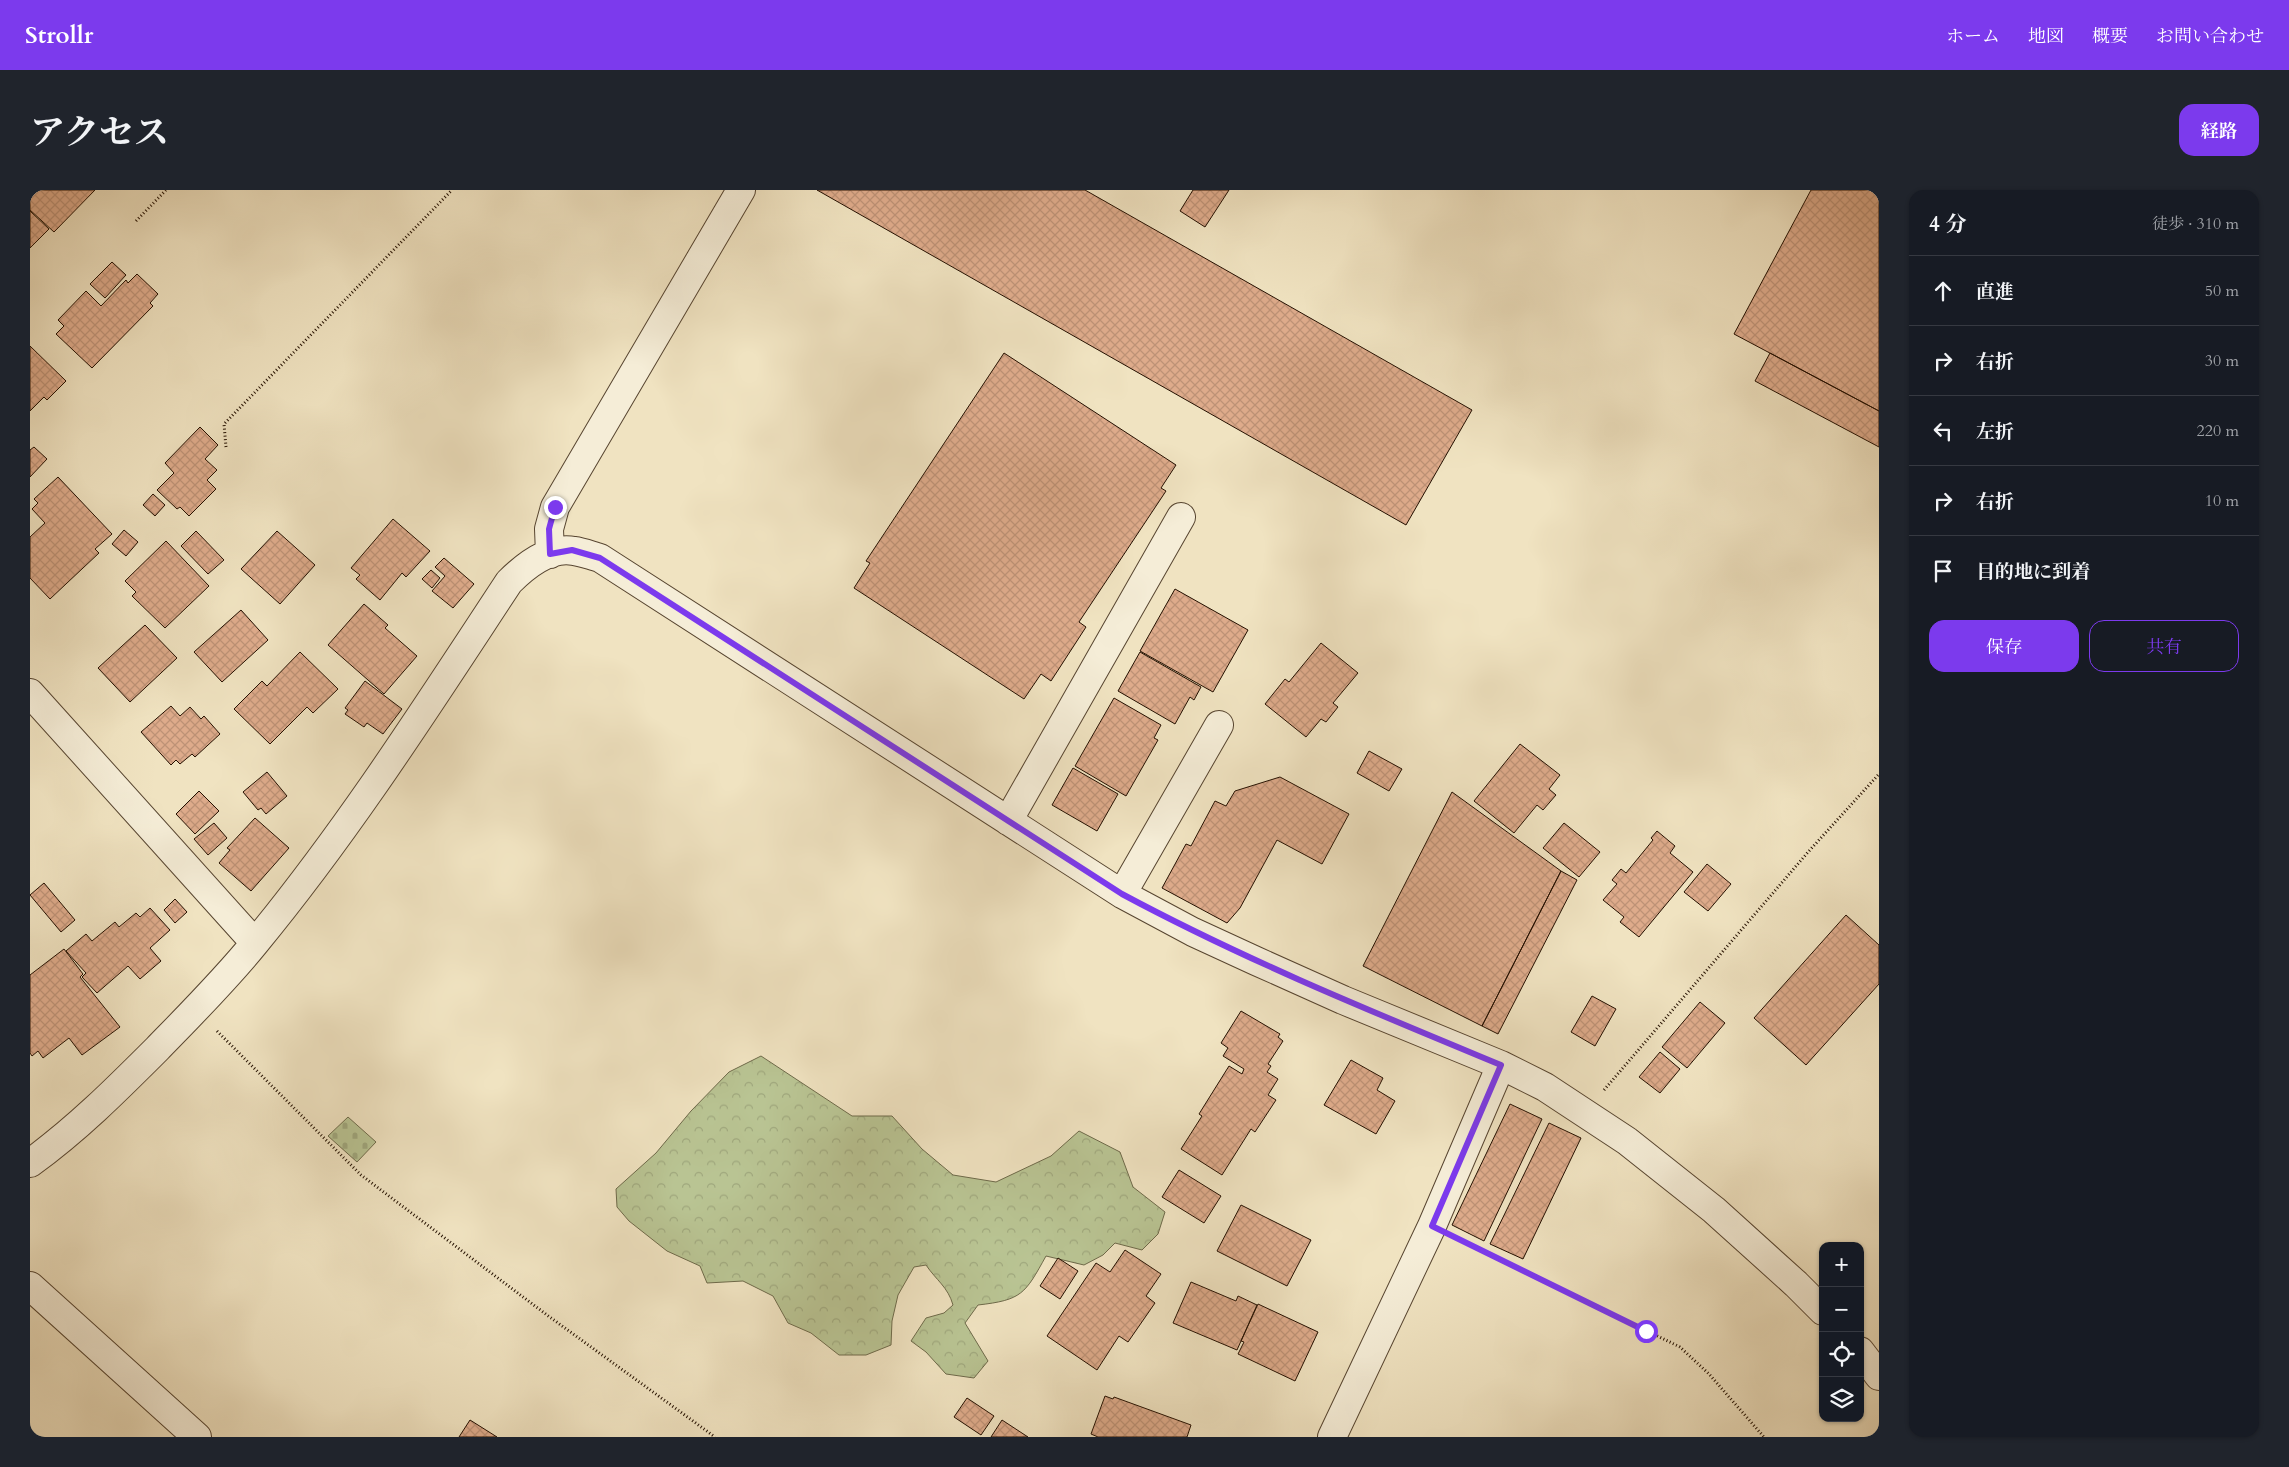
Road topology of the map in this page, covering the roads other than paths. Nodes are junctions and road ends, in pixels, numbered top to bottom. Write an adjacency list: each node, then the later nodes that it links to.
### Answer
1 (741, 190): 3 (street)
2 (1182, 517): 6 (street)
3 (550, 554): 6 (street); 8 (street)
4 (30, 693): 8 (street)
5 (1219, 725): 7 (street)
6 (1008, 821): 7 (street)
7 (1122, 894): 9 (street)
8 (255, 943): 10 (street)
9 (1501, 1065): 12 (street); 16 (street)
10 (30, 1163)
11 (30, 1286): 15 (street)
12 (1819, 1308)
13 (1864, 1356): 14 (street)
14 (1879, 1376)
15 (196, 1437)
16 (1332, 1437)

